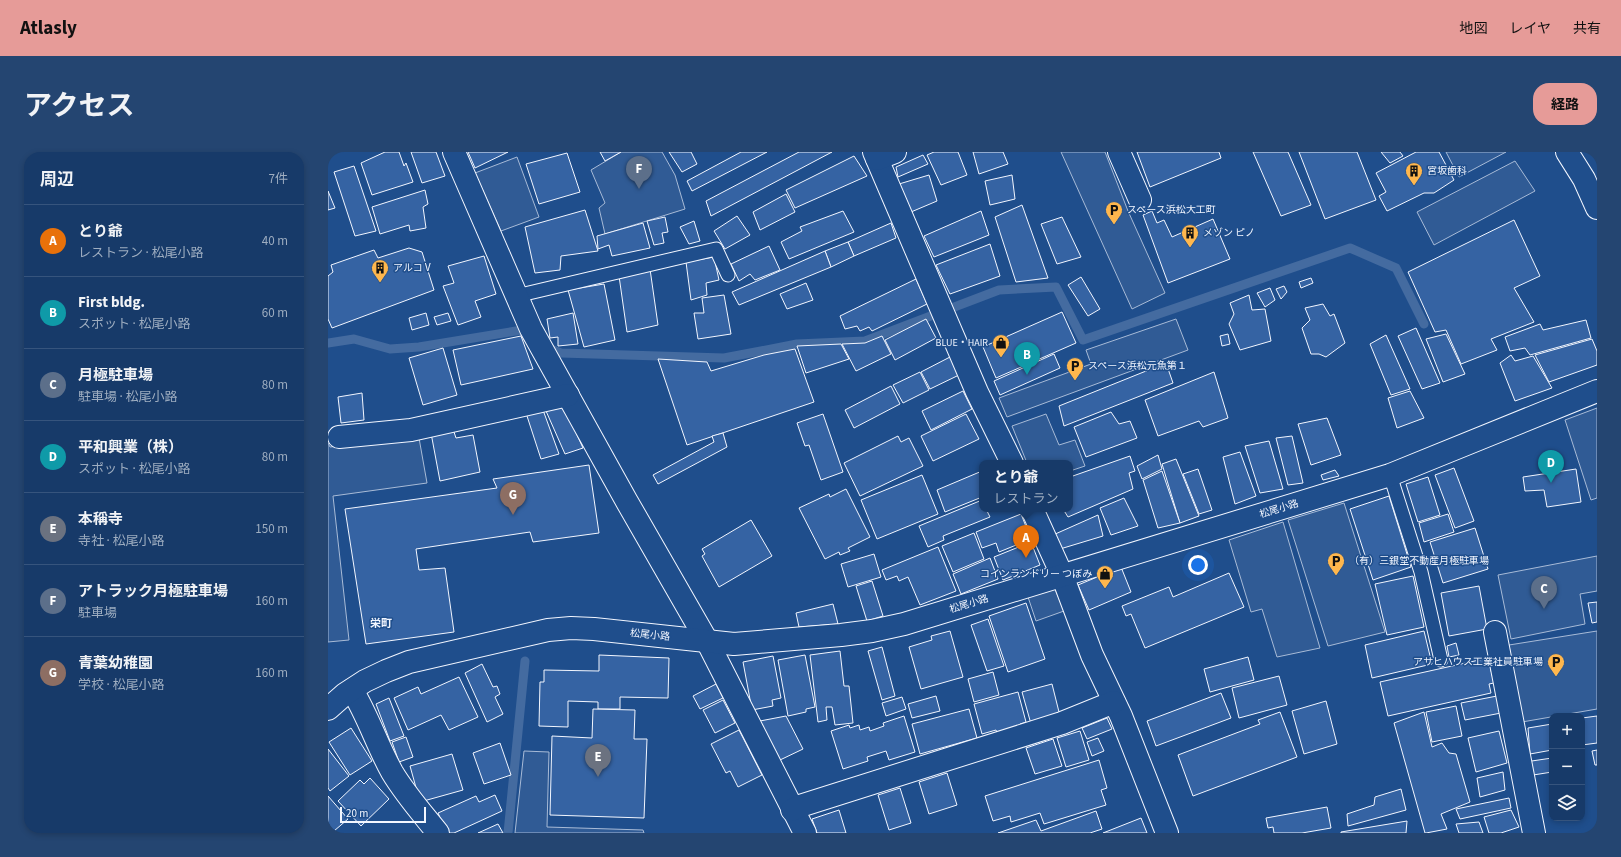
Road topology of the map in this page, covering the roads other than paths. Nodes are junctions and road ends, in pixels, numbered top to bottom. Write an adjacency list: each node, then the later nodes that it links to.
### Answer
1 (454, 152): 8 (main road)
2 (1119, 152): 5 (main road)
3 (1567, 152): 6 (main road)
4 (882, 154): 12 (main road)
5 (1140, 200)
6 (1597, 208)
7 (728, 275): 8 (lane)
8 (516, 296): 10 (main road)
9 (1597, 390): 13 (main road, 松尾小路)
10 (568, 395): 11 (main road); 17 (main road)
11 (339, 437)
12 (1011, 460)
13 (1390, 475): 15 (main road, 松尾小路); 18 (lane)
14 (1033, 512): 15 (main road)
15 (1062, 576): 17 (main road, 松尾小路); 20 (main road)
16 (1495, 632): 26 (main road)
17 (707, 641): 19 (main road, 松尾小路); 22 (main road)
18 (1441, 660)
19 (352, 690): 21 (main road, 松尾小路); 23 (main road)
20 (1114, 702): 22 (main road); 25 (main road)
21 (328, 709)
22 (792, 810): 24 (main road)
23 (438, 833)
24 (805, 833)
25 (1167, 833)
26 (1534, 833)

